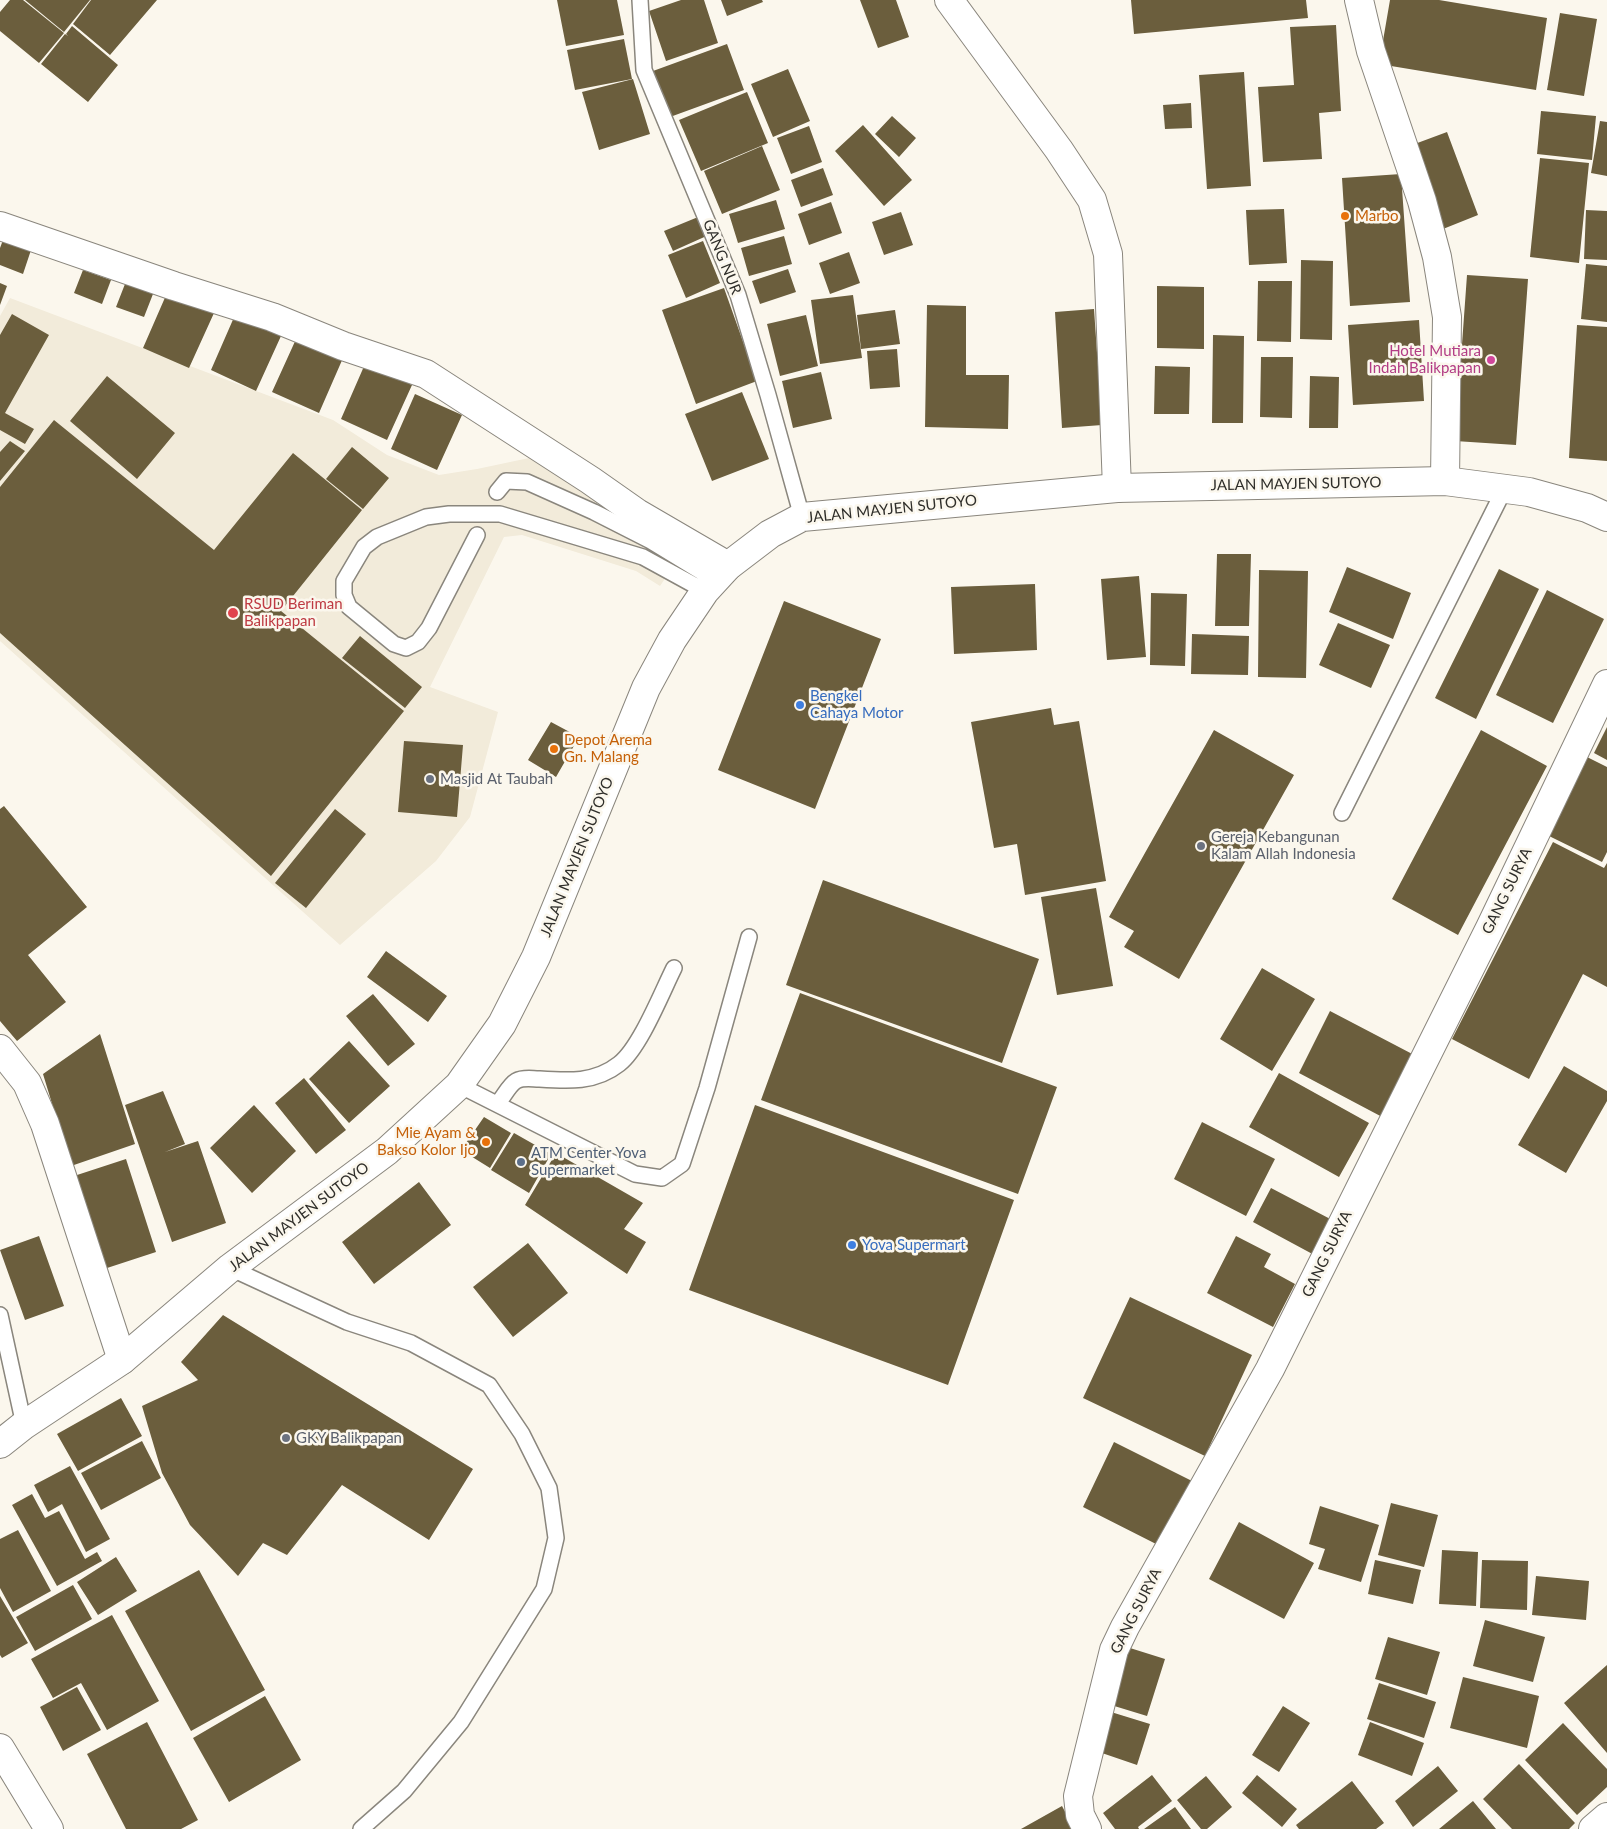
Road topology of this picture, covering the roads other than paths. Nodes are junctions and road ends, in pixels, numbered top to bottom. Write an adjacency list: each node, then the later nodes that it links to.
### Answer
1 (640, 0): 9 (lane, GANG NUR)
2 (948, 0): 6 (street)
3 (1359, 0): 5 (street)
4 (0, 226): 12 (street)
5 (1445, 481): 6 (street, JALAN MAYJEN SUTOYO); 7 (street, JALAN MAYJEN SUTOYO)
6 (1117, 488): 9 (street, JALAN MAYJEN SUTOYO)
7 (1504, 490): 10 (street, JALAN MAYJEN SUTOYO); 14 (lane)
8 (498, 492): 12 (lane)
9 (802, 517): 12 (street, JALAN MAYJEN SUTOYO)
10 (1607, 517)
11 (477, 535): 12 (lane)
12 (716, 579): 18 (street, JALAN MAYJEN SUTOYO)
13 (1607, 684): 29 (street, GANG SURYA)
14 (1342, 813)
15 (748, 937): 19 (lane)
16 (674, 968): 19 (lane)
17 (0, 1049): 22 (street)
18 (458, 1085): 19 (lane); 20 (street, JALAN MAYJEN SUTOYO)
19 (497, 1104)
20 (230, 1268): 22 (street, JALAN MAYJEN SUTOYO); 28 (lane)
21 (0, 1314): 23 (lane)
22 (122, 1360): 23 (street, JALAN MAYJEN SUTOYO)
23 (24, 1425): 24 (street, JALAN MAYJEN SUTOYO)
24 (0, 1444)
25 (0, 1748): 27 (street)
26 (1607, 1817): 30 (street)
27 (49, 1829)
28 (361, 1829)
29 (1087, 1829)
30 (1593, 1829)

